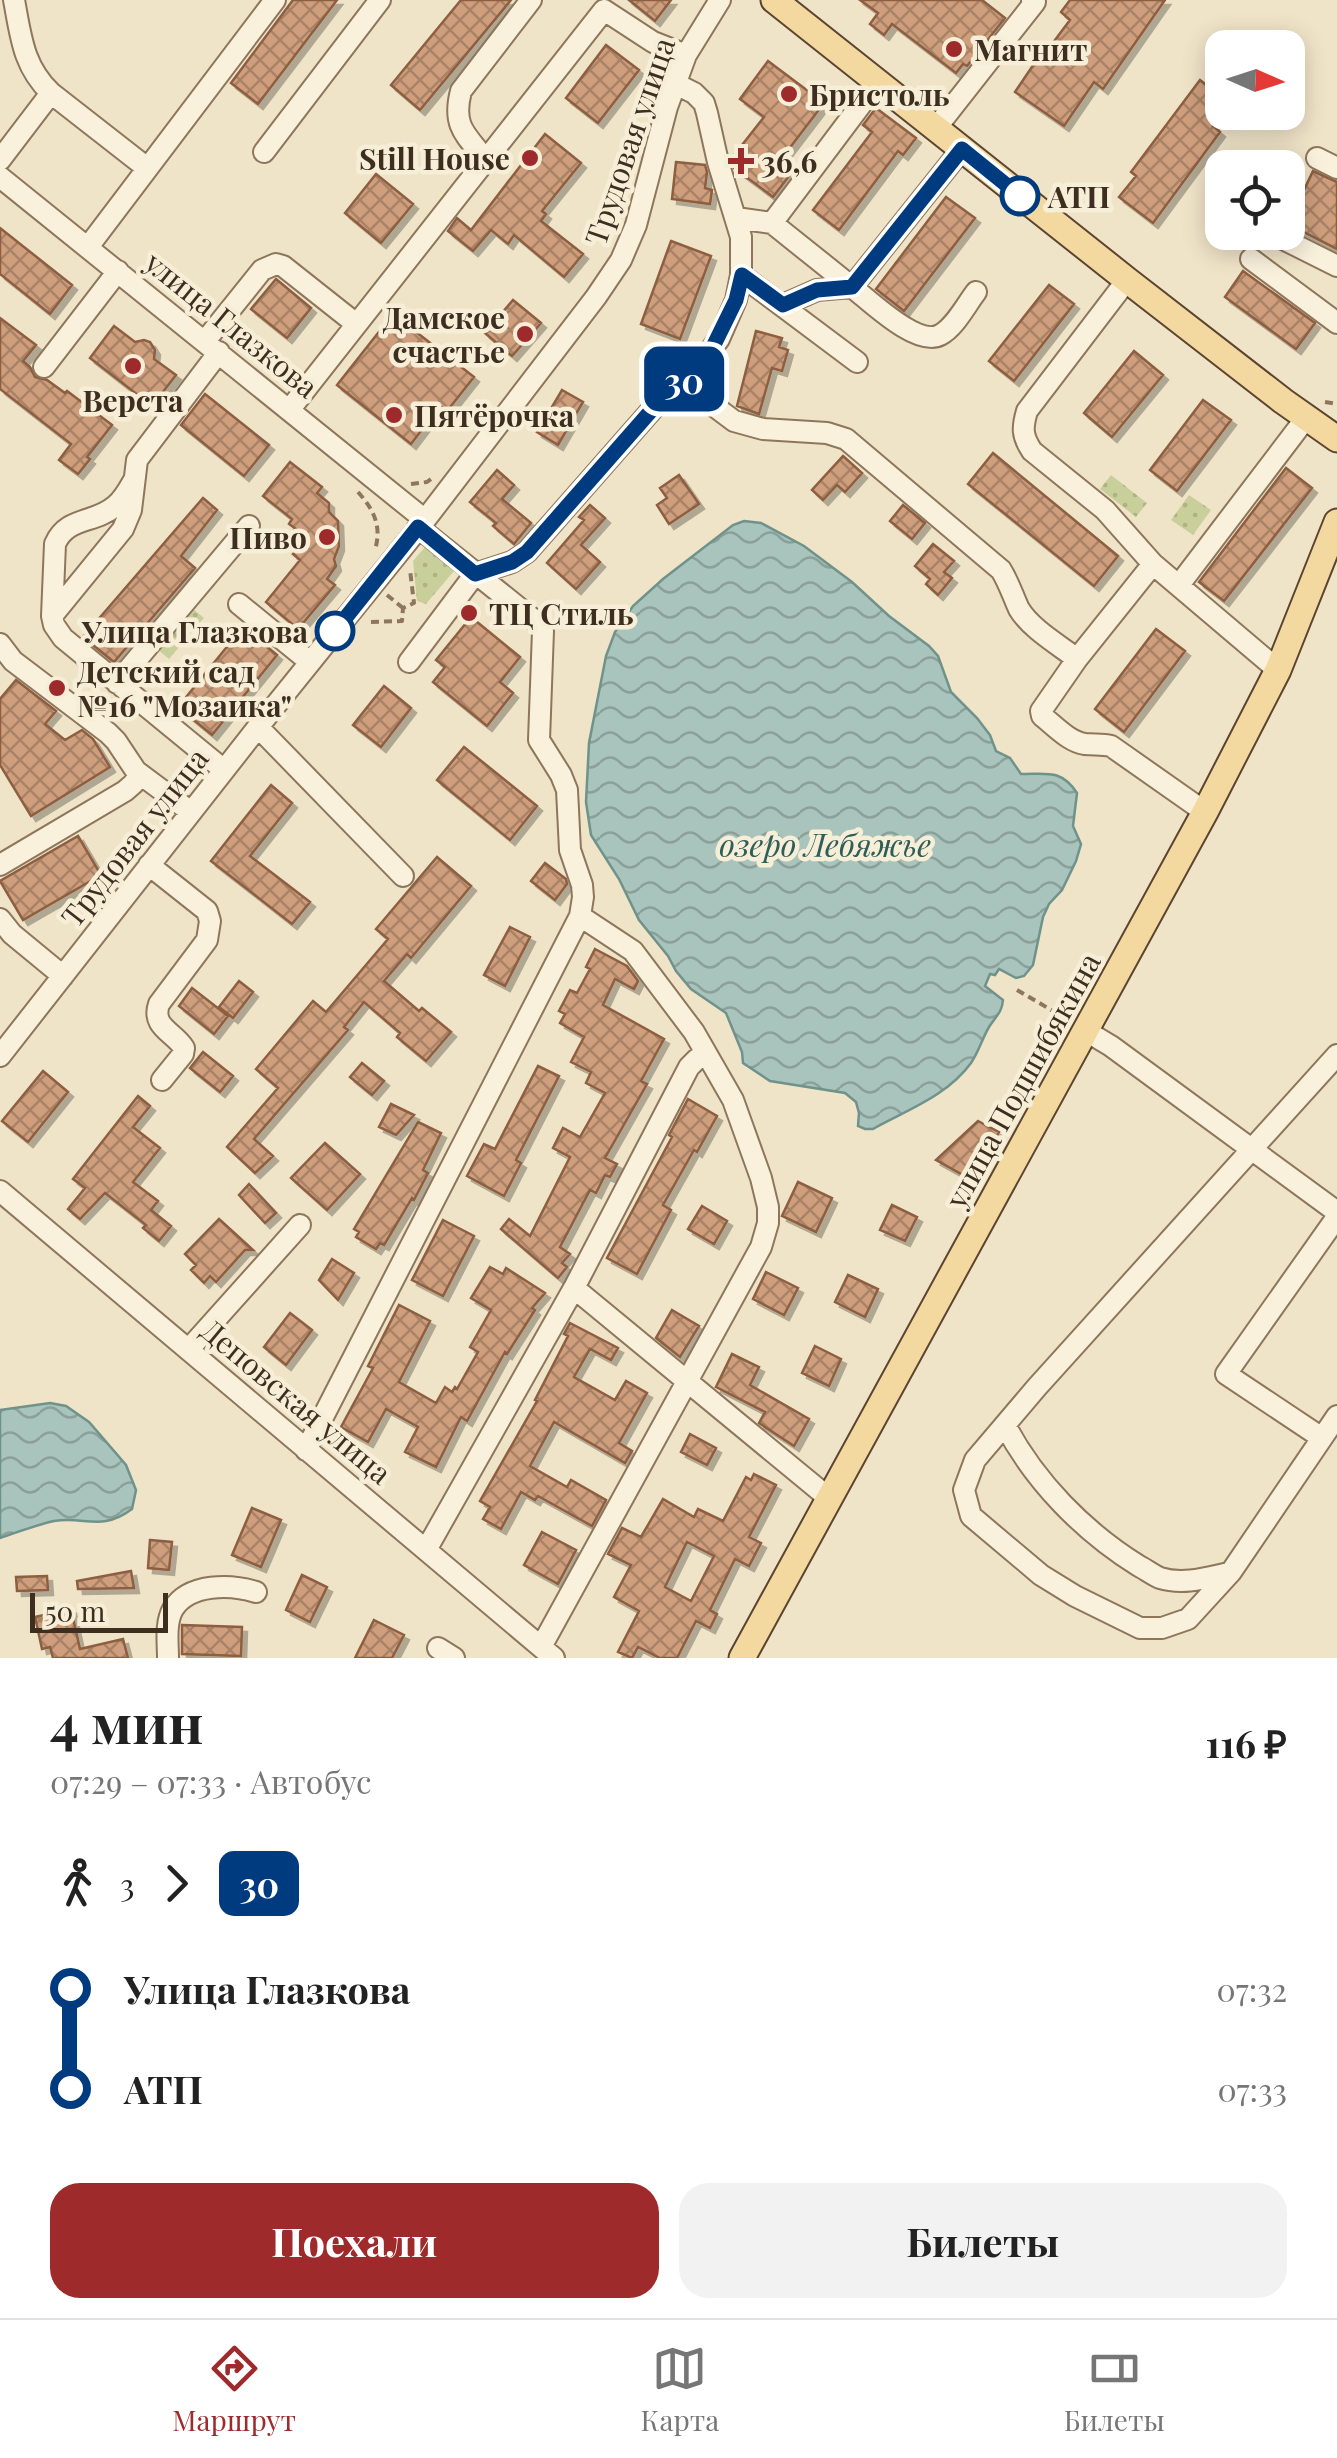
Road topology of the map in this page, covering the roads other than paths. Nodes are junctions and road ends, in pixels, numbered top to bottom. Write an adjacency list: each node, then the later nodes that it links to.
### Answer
1 (14, 0): 12 (street)
2 (275, 0): 19 (street)
3 (380, 0): 15 (street)
4 (531, 0): 18 (street)
5 (720, 0): 9 (street, Трудовая улица)
6 (1032, 0): 13 (street)
7 (597, 5): 9 (street); 18 (street)
8 (792, 5): 10 (main road)
9 (686, 55): 11 (street, Трудовая улица)
10 (878, 82): 13 (main road); 23 (street)
11 (674, 83): 22 (street); 45 (street, Трудовая улица)
12 (52, 93): 17 (street); 19 (street)
13 (936, 128): 14 (main road)
14 (962, 149): 30 (main road); 31 (street)
15 (264, 152)
16 (1317, 158): 20 (street)
17 (0, 160)
18 (486, 160): 35 (street)
19 (147, 168): 24 (street)
20 (1337, 168)
21 (0, 177): 24 (street, улица Глазкова)
22 (736, 218): 23 (street); 29 (street)
23 (772, 223): 31 (street)
24 (88, 247): 28 (street, улица Глазкова)
25 (1305, 249): 27 (street)
26 (1251, 259): 34 (street)
27 (1337, 266)
28 (118, 271): 36 (street, улица Глазкова); 38 (street)
29 (742, 275): 33 (street); 39 (street)
30 (1127, 280): 41 (main road); 47 (street)
31 (852, 287): 32 (street); 33 (street)
32 (976, 292)
33 (783, 305): 37 (street)
34 (1337, 323)
35 (355, 324): 36 (street); 40 (street)
36 (212, 347): 40 (street, улица Глазкова); 43 (street)
37 (856, 362)
38 (44, 367)
39 (695, 371): 48 (street); 53 (street)
40 (290, 409): 45 (street, улица Глазкова)
41 (1306, 418): 42 (main road); 49 (street)
42 (1337, 439)
43 (134, 480): 51 (street); 51 (street)
44 (1337, 522): 56 (main road, улица Подшибякина)
45 (421, 523): 48 (street, улица Глазкова); 54 (street, Трудовая улица)
46 (249, 526): 57 (street)
47 (1154, 564): 49 (street); 53 (street)
48 (475, 574): 55 (street); 66 (street, улица Глазкова)
49 (1179, 585): 56 (street)
50 (239, 604): 54 (street)
51 (52, 616): 57 (street)
52 (0, 644): 60 (street)
53 (1077, 659): 62 (street)
54 (310, 662): 58 (street, Трудовая улица)
55 (409, 662)
56 (1278, 670): 62 (main road, улица Подшибякина)
57 (117, 683): 59 (street)
58 (258, 727): 59 (street, Трудовая улица); 65 (street)
59 (224, 770): 61 (street, Трудовая улица)
60 (140, 774): 61 (street); 64 (street)
61 (191, 812): 63 (street, Трудовая улица)
62 (1206, 812): 69 (main road, улица Подшибякина)
63 (149, 865): 68 (street, Трудовая улица); 73 (street)
64 (0, 866)
65 (403, 876)
66 (580, 916): 70 (street); 84 (street)
67 (0, 919): 68 (street)
68 (63, 976): 72 (street, Трудовая улица)
69 (1086, 1030): 74 (street); 85 (main road, улица Подшибякина)
70 (707, 1055): 78 (street); 80 (street)
71 (1337, 1055): 74 (street)
72 (0, 1056)
73 (162, 1080)
74 (1252, 1151): 76 (street); 82 (street)
75 (0, 1191): 79 (street, Деповская улица)
76 (1337, 1215): 83 (street)
77 (300, 1225): 79 (street)
78 (574, 1288): 80 (street); 86 (street)
79 (189, 1348): 84 (street, Деповская улица)
80 (688, 1380): 85 (street); 89 (street)
81 (1337, 1416): 83 (street)
82 (1005, 1425): 87 (street); 87 (street)
83 (1322, 1438): 87 (street)
84 (306, 1450): 86 (street, Деповская улица)
85 (830, 1499): 91 (main road, улица Подшибякина)
86 (426, 1550): 89 (street, Деповская улица)
87 (1231, 1572)
88 (256, 1592): 90 (street)
89 (547, 1652)
90 (168, 1658)
91 (742, 1658)

